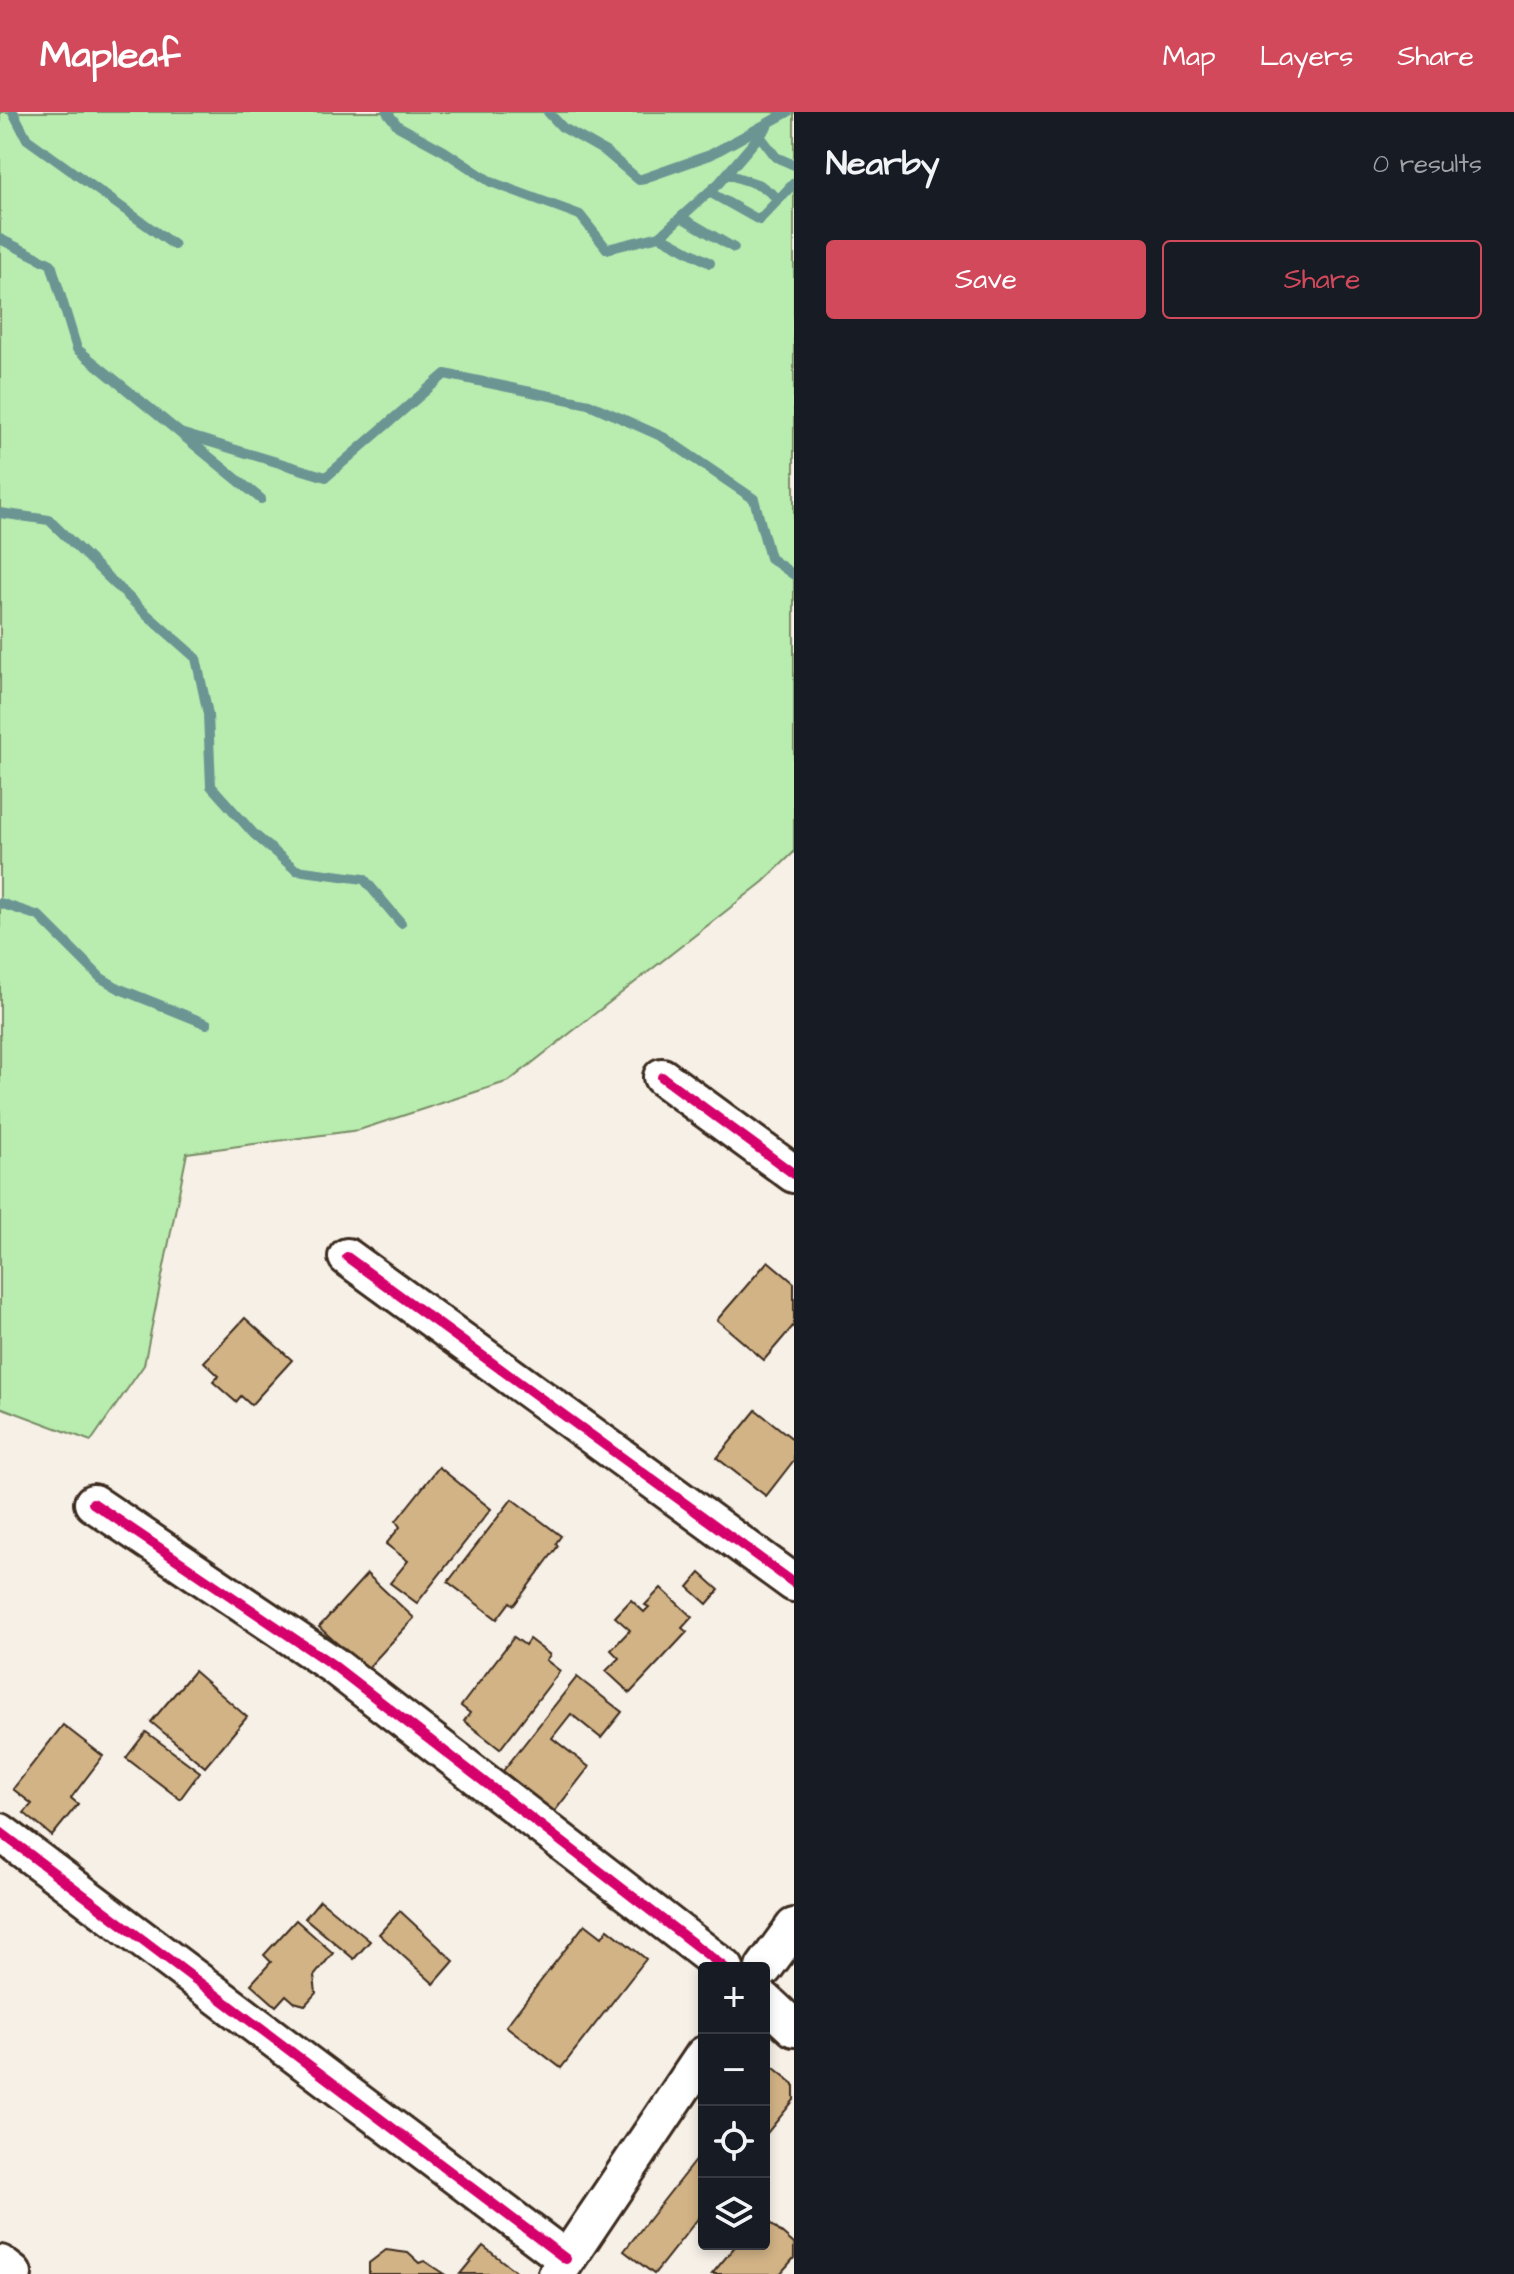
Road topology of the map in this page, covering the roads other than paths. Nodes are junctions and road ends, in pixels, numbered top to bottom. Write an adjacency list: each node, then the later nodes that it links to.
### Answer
1 (662, 1077): 2 (street)
2 (794, 1174)
3 (347, 1257): 5 (street)
4 (93, 1503): 8 (street)
5 (794, 1583)
6 (0, 1832): 14 (street)
7 (794, 1927): 9 (street)
8 (717, 1962)
9 (768, 1962)
10 (770, 2006): 11 (street)
11 (794, 2028)
12 (698, 2064): 14 (street)
13 (0, 2264): 15 (street)
14 (562, 2267)
15 (13, 2274)

